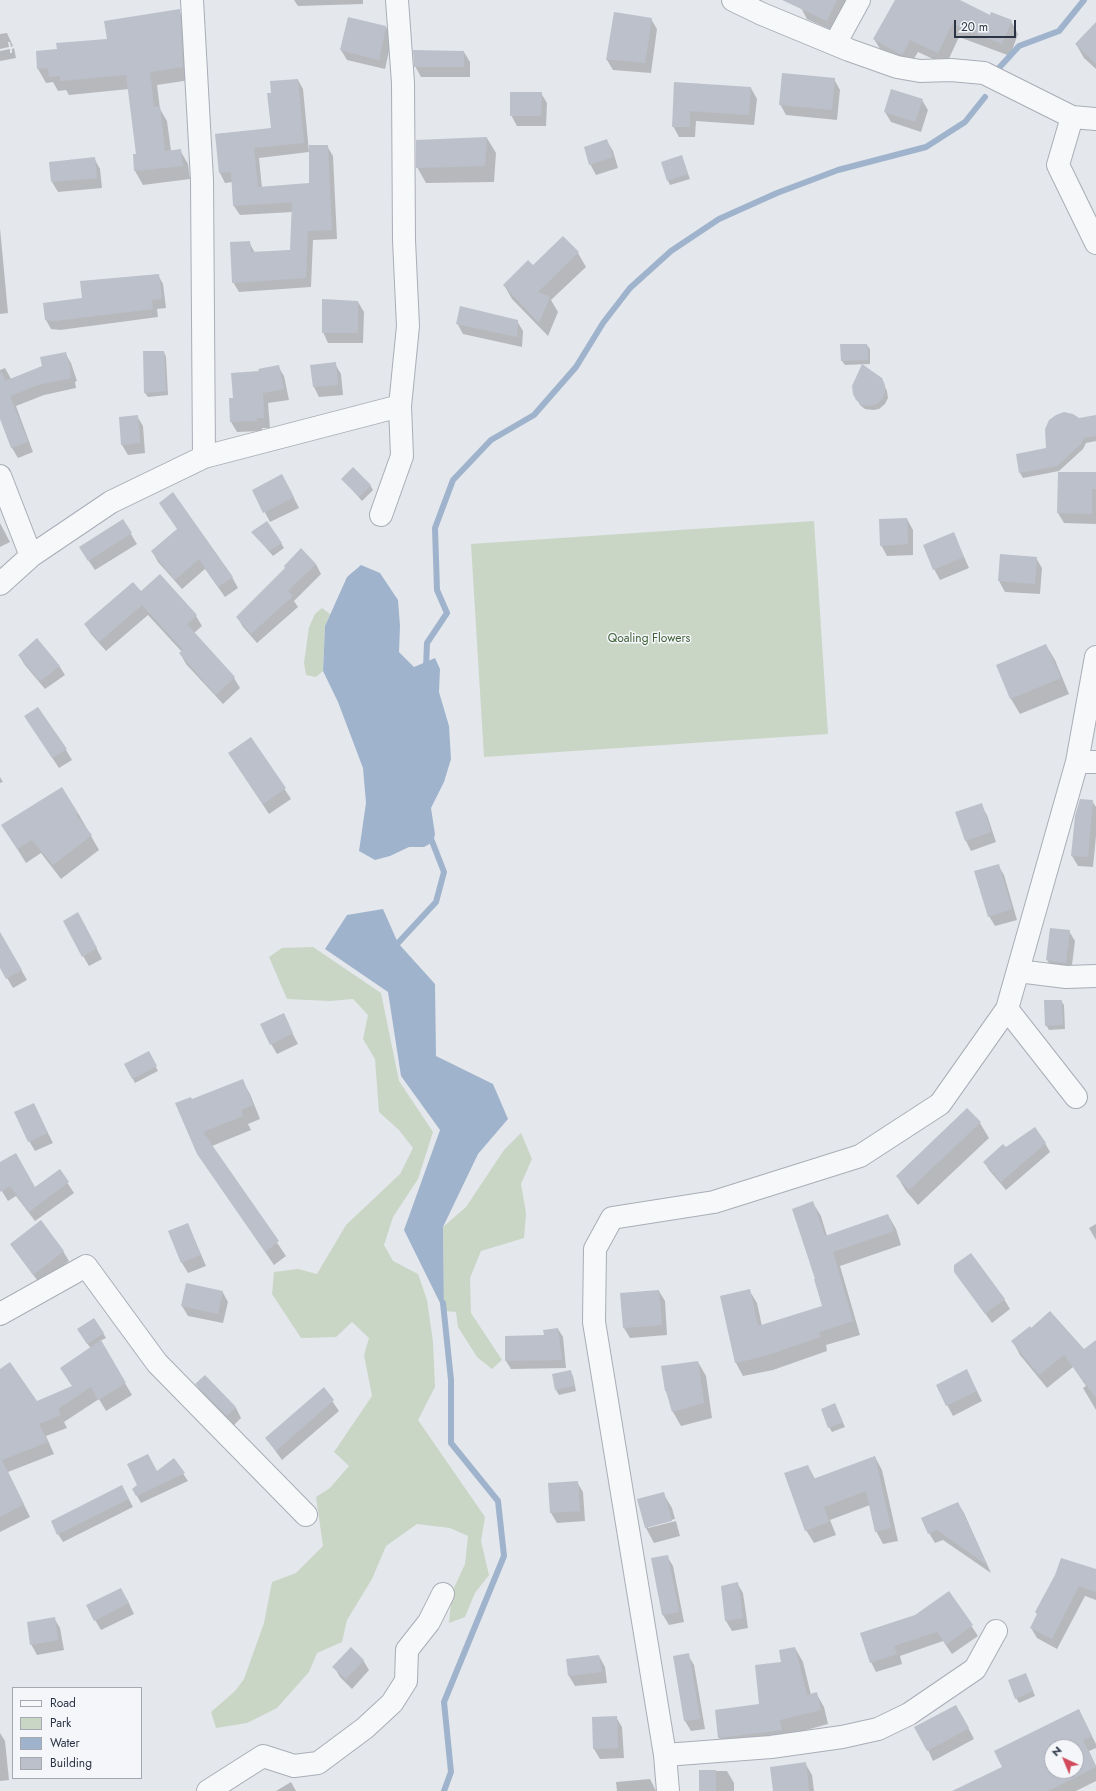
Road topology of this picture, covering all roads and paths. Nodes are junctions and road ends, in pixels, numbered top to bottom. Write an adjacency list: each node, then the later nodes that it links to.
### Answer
1 (192, 0): 10 (street)
2 (397, 0): 9 (street)
3 (733, 0): 5 (street)
4 (859, 0): 5 (street)
5 (836, 44): 6 (street)
6 (1072, 117): 7 (street); 8 (street)
7 (1096, 119)
8 (1096, 243)
9 (400, 406): 10 (street); 12 (street)
10 (204, 457): 13 (street)
11 (0, 476): 13 (street)
12 (381, 515)
13 (31, 556): 14 (street)
14 (0, 584)
15 (1096, 657): 16 (street)
16 (1086, 762): 17 (street)
17 (1018, 971): 18 (street); 19 (street)
18 (1096, 976)
19 (1008, 1009): 20 (street); 25 (street)
20 (1076, 1097)
21 (0, 1314): 22 (street)
22 (306, 1515)
23 (442, 1594): 26 (street)
24 (996, 1631): 25 (street)
25 (665, 1755): 27 (street)
26 (208, 1791)
27 (668, 1791)

